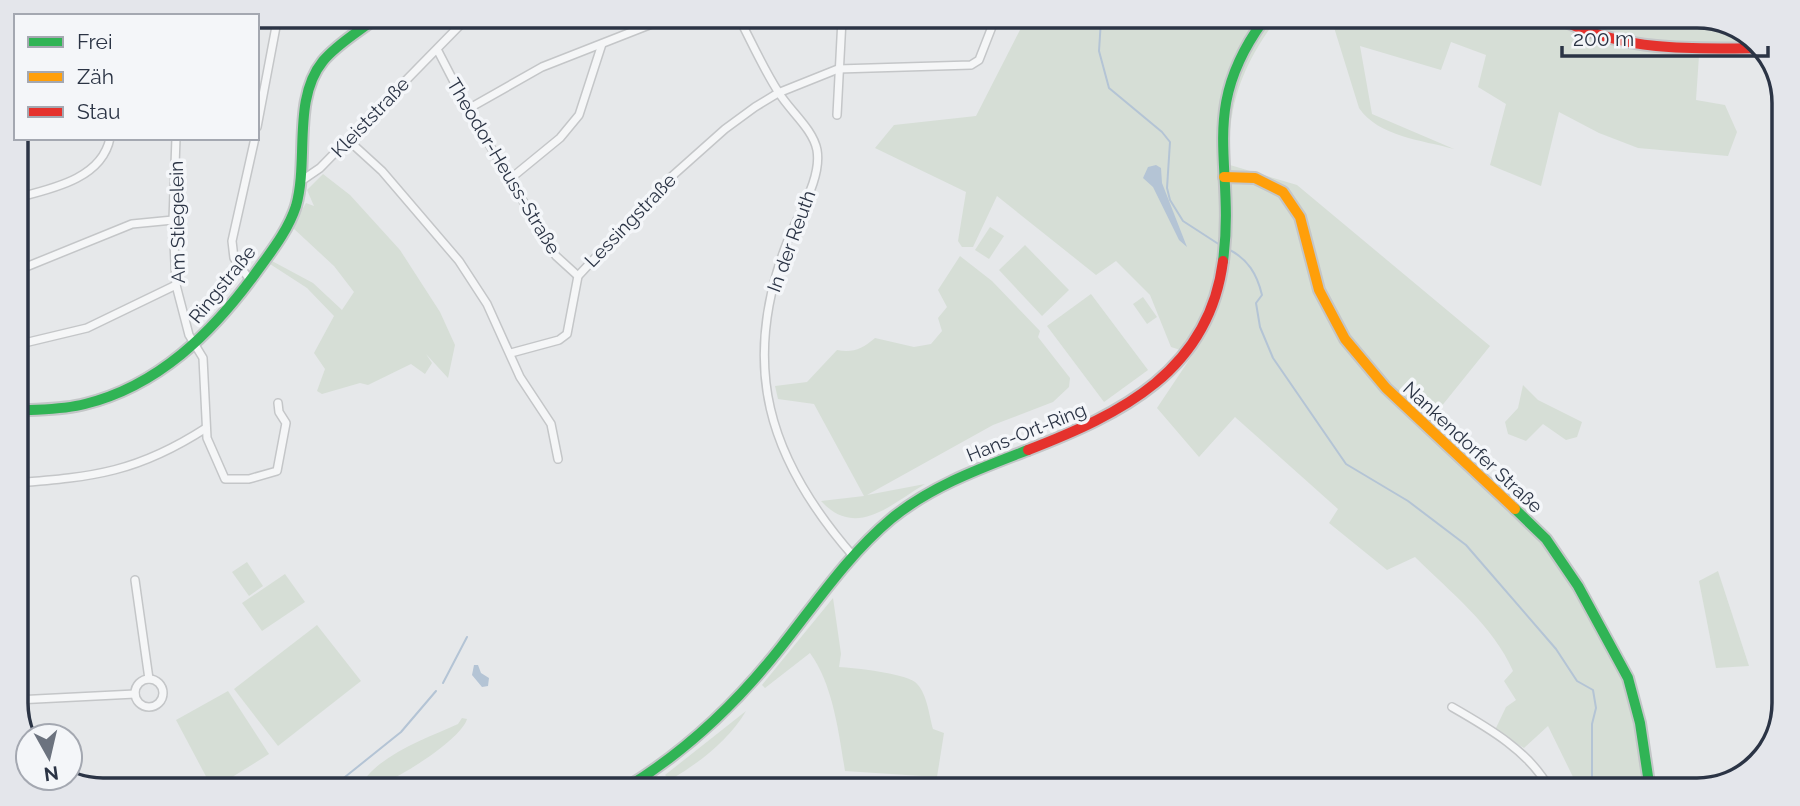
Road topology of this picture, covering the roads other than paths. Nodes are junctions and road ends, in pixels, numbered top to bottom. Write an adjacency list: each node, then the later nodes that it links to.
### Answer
1 (276, 28): 17 (street)
2 (363, 28): 24 (main road, Ringstraße)
3 (456, 28): 12 (street, Kleiststraße)
4 (642, 28): 10 (street)
5 (744, 28): 14 (street)
6 (841, 28): 13 (street)
7 (991, 28): 13 (street)
8 (1258, 28): 22 (main road, Hans-Ort-Ring)
9 (1579, 28): 11 (main road)
10 (602, 44): 15 (street); 23 (street)
11 (1748, 48)
12 (438, 51): 15 (street, Theodor-Heuss-Straße); 21 (street, Kleiststraße)
13 (838, 69): 14 (street, Lessingstraße); 16 (street)
14 (778, 93): 28 (street, Lessingstraße); 39 (street, In der Reuth)
15 (468, 108): 23 (street, Theodor-Heuss-Straße)
16 (837, 115)
17 (259, 116)
18 (109, 140): 25 (street)
19 (176, 140): 26 (street, Am Stiegelein)
20 (255, 140): 29 (street)
21 (348, 141): 24 (street, Kleiststraße); 33 (street)
22 (1224, 177): 39 (main road, Hans-Ort-Ring); 47 (main road, Nankendorfer Straße)
23 (510, 179): 28 (street, Theodor-Heuss-Straße)
24 (301, 181): 29 (main road, Ringstraße)
25 (28, 194)
26 (173, 220): 27 (street); 30 (street, Am Stiegelein)
27 (28, 266)
28 (578, 276): 33 (street, Lessingstraße)
29 (250, 280): 32 (main road, Ringstraße)
30 (176, 285): 31 (street); 32 (street, Am Stiegelein)
31 (28, 342)
32 (194, 344): 35 (main road, Ringstraße); 36 (street, Am Stiegelein)
33 (511, 353): 37 (street)
34 (278, 403): 36 (street, Am Stiegelein)
35 (28, 410)
36 (205, 428): 38 (street)
37 (558, 459)
38 (28, 482)
39 (854, 557): 45 (main road, Hans-Ort-Ring)
40 (135, 580): 41 (street)
41 (149, 679): 42 (street); 42 (street)
42 (135, 694): 43 (street)
43 (28, 699)
44 (1452, 707): 46 (street)
45 (642, 778)
46 (1541, 778)
47 (1648, 778)

